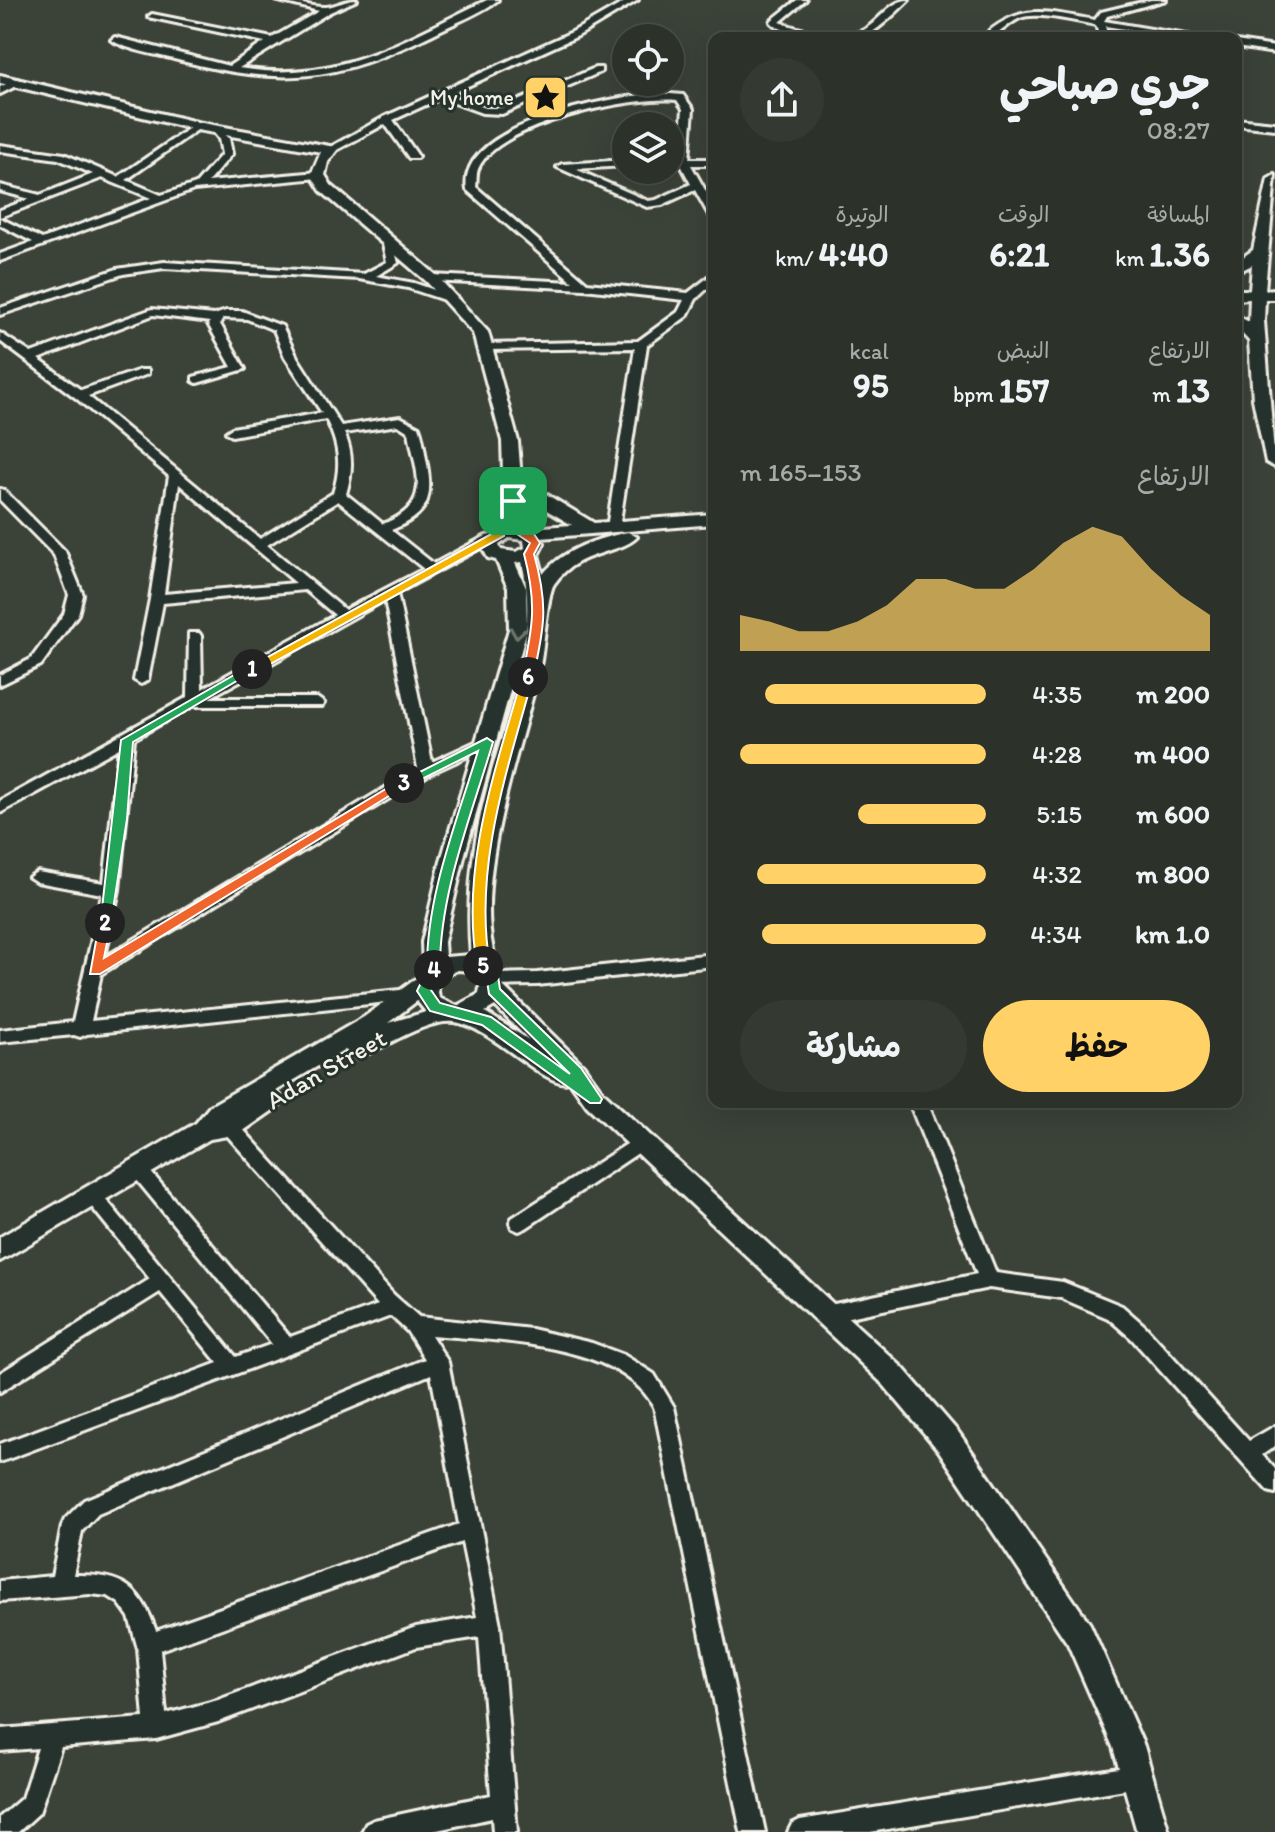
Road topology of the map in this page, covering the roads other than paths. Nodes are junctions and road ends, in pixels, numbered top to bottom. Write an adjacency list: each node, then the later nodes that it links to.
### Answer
1 (279, 0): 9 (street)
2 (353, 0): 9 (street)
3 (494, 0): 22 (street)
4 (634, 0): 28 (street)
5 (802, 0): 13 (street)
6 (905, 0): 14 (street)
7 (1162, 0): 12 (street)
8 (1020, 4): 10 (street)
9 (327, 10): 19 (street)
10 (1027, 13): 12 (street); 15 (street)
11 (152, 17): 19 (street)
12 (1099, 20): 16 (street); 17 (street)
13 (812, 32)
14 (866, 32)
15 (995, 32)
16 (1102, 32)
17 (1164, 32)
18 (115, 40): 22 (street)
19 (273, 41): 22 (street)
20 (1242, 45): 21 (street)
21 (1275, 50)
22 (232, 68)
23 (598, 70): 28 (street)
24 (0, 76): 25 (street); 26 (street)
25 (17, 82): 26 (street); 27 (street)
26 (34, 85): 31 (street)
27 (0, 91)
28 (443, 96): 29 (street)
29 (387, 119): 35 (street); 36 (street)
30 (1242, 123): 32 (street)
31 (197, 126): 33 (street); 43 (street)
32 (1275, 126)
33 (216, 129): 35 (street); 44 (street)
34 (0, 148): 40 (street)
35 (330, 150): 41 (street)
36 (413, 156)
37 (684, 162): 38 (street); 45 (street); 60 (street)
38 (708, 162)
39 (612, 163): 45 (street)
40 (102, 174): 43 (street); 47 (street)
41 (318, 175): 44 (street); 52 (street)
42 (1275, 179): 54 (street)
43 (119, 181): 48 (street)
44 (200, 185): 48 (street)
45 (695, 186): 49 (street)
46 (0, 188): 47 (street)
47 (40, 198): 50 (street)
48 (159, 198): 53 (street)
49 (708, 206)
50 (0, 214)
51 (0, 221): 53 (street)
52 (387, 240): 57 (street); 58 (street)
53 (40, 242): 55 (street)
54 (1260, 252): 56 (street); 62 (street)
55 (0, 258)
56 (1242, 265)
57 (359, 276): 66 (street); 67 (street)
58 (431, 278): 60 (street); 66 (street)
59 (708, 281): 65 (street)
60 (584, 286): 65 (street)
61 (1242, 288): 62 (street)
62 (1258, 290): 63 (street); 64 (street); 72 (street)
63 (1275, 292)
64 (1242, 294)
65 (691, 297): 71 (street)
66 (451, 299): 73 (street)
67 (0, 312)
68 (215, 319): 74 (street); 76 (street); 78 (street)
69 (1242, 324): 72 (street)
70 (0, 336): 74 (street)
71 (641, 344): 73 (street); 90 (street)
72 (1259, 345): 81 (street)
73 (486, 347): 83 (street)
74 (29, 358): 77 (street)
75 (144, 372): 77 (street)
76 (197, 379)
77 (80, 395): 82 (street)
78 (330, 415): 79 (street); 80 (street)
79 (338, 430): 85 (street); 87 (street)
80 (232, 432)
81 (1275, 462)
82 (174, 477): 91 (street); 97 (street)
83 (511, 481): 88 (street); 92 (street)
84 (0, 493): 101 (street)
85 (339, 495): 87 (street); 91 (street)
86 (708, 520): 90 (street)
87 (382, 529): 93 (street)
88 (590, 529): 90 (street); 92 (street)
89 (708, 531): 90 (street)
90 (621, 532): 92 (street); 96 (street)
91 (260, 544): 94 (street)
92 (512, 544): 93 (street); 96 (street); 105 (street, one-way to 105)
93 (435, 568): 95 (street)
94 (306, 586): 97 (street); 98 (street)
95 (390, 591): 98 (street); 106 (street)
96 (539, 594): 112 (street)
97 (157, 599): 100 (street)
98 (344, 616): 102 (street)
99 (194, 636): 102 (street)
100 (141, 680)
101 (0, 681)
102 (195, 702): 103 (street); 104 (street)
103 (317, 703)
104 (127, 740): 107 (street); 109 (street)
105 (487, 742): 106 (street); 113 (street)
106 (426, 770): 111 (street)
107 (4, 802)
108 (37, 877): 109 (street)
109 (111, 890): 111 (street)
110 (708, 961): 112 (street)
111 (95, 970): 115 (street)
112 (490, 979): 113 (street); 114 (street, Adan Street); 117 (street)
113 (423, 984): 114 (street); 115 (street); 119 (street, Adan Street)
114 (456, 1013): 117 (street); 119 (street, Adan Street)
115 (80, 1031): 116 (street)
116 (0, 1036)
117 (595, 1099): 120 (street)
118 (920, 1108): 125 (street)
119 (218, 1124): 121 (street, Adan Street); 127 (street)
120 (641, 1142): 123 (street); 128 (street)
121 (138, 1169): 122 (street, Adan Street); 130 (street)
122 (93, 1196): 124 (street, Adan Street); 126 (street)
123 (519, 1223)
124 (0, 1250)
125 (989, 1280): 128 (street); 136 (street)
126 (161, 1282): 132 (street); 133 (street)
127 (394, 1307): 129 (street); 130 (street)
128 (825, 1314): 146 (street)
129 (414, 1325): 131 (street); 151 (street)
130 (286, 1347): 132 (street)
131 (438, 1362): 138 (street); 139 (street)
132 (233, 1367): 135 (street)
133 (0, 1383)
134 (1275, 1435): 136 (street)
135 (0, 1453)
136 (1247, 1453): 137 (street)
137 (1275, 1484)
138 (471, 1529): 141 (street); 142 (street)
139 (60, 1588): 140 (street); 142 (street)
140 (0, 1591)
141 (489, 1625): 143 (street); 147 (street)
142 (148, 1644): 143 (street)
143 (156, 1728): 144 (street)
144 (53, 1736): 145 (street); 148 (street)
145 (0, 1740)
146 (1137, 1776): 152 (street); 153 (street)
147 (504, 1804): 149 (street); 150 (street)
148 (0, 1832)
149 (374, 1832)
150 (505, 1832)
151 (753, 1832)
152 (800, 1832)
153 (1153, 1832)

